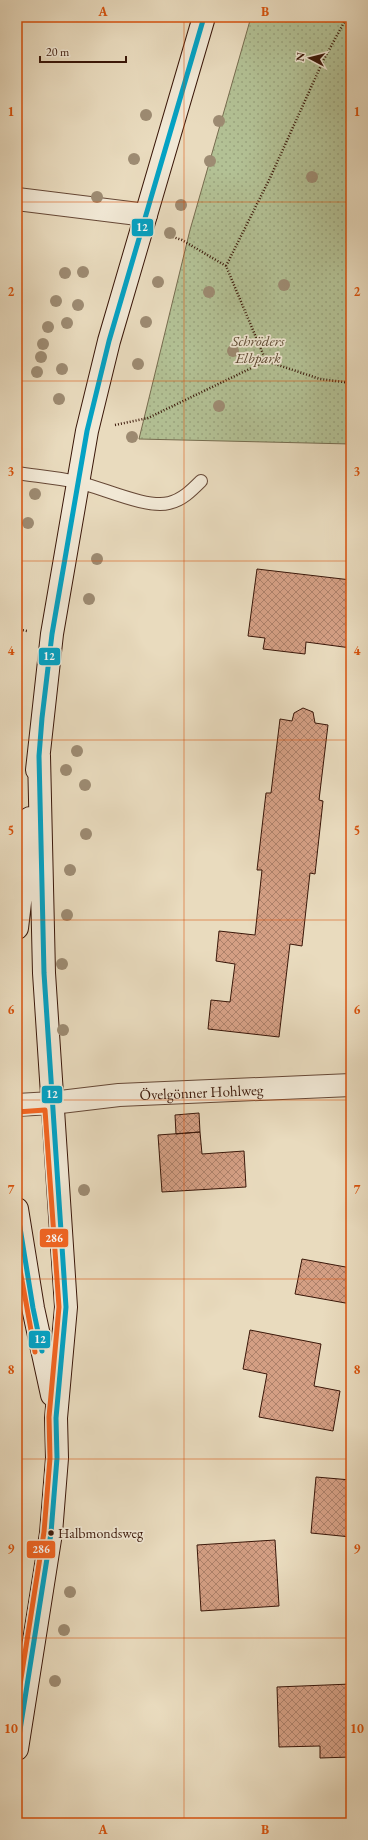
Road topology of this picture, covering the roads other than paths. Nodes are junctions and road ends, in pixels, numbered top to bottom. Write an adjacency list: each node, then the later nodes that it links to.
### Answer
1 (204, 17): 3 (main road)
2 (17, 199): 3 (main road)
3 (144, 221): 6 (main road)
4 (17, 473): 6 (lane)
5 (201, 481): 6 (lane)
6 (78, 482): 7 (main road)
7 (39, 756): 8 (main road); 10 (main road)
8 (17, 928)
9 (351, 1085): 10 (main road, Övelgönner Hohlweg)
10 (52, 1103): 11 (main road); 13 (main road)
11 (17, 1105)
12 (17, 1209): 13 (main road)
13 (56, 1418): 14 (main road)
14 (17, 1749)

